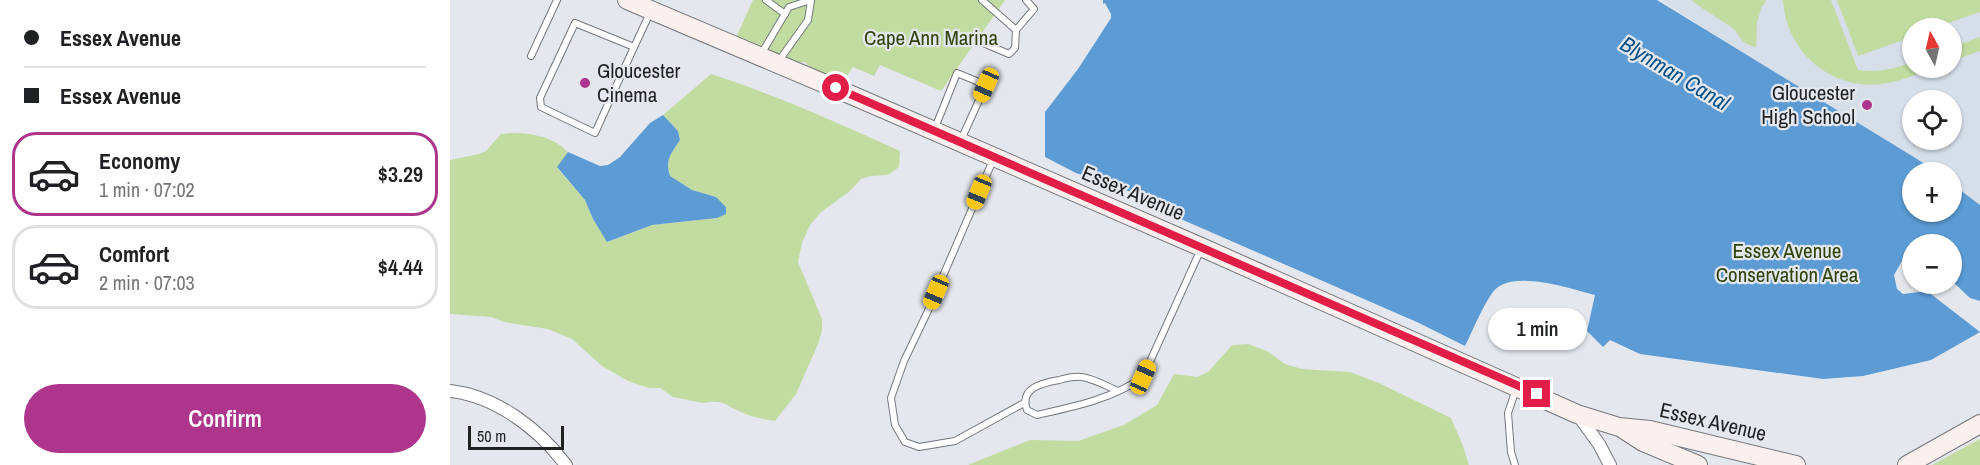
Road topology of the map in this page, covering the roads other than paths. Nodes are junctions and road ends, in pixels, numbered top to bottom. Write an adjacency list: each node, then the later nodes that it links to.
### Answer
1 (557, 0): 12 (lane)
2 (627, 0): 7 (street, Essex Avenue)
3 (766, 0): 8 (lane)
4 (811, 0): 8 (lane); 14 (lane)
5 (982, 0): 9 (lane)
6 (1026, 0): 9 (lane)
7 (651, 10): 11 (lane); 13 (street, Essex Avenue)
8 (785, 14): 13 (lane)
9 (1016, 30): 10 (lane)
10 (974, 39)
11 (634, 47): 11 (lane)
12 (531, 56)
13 (760, 56): 14 (street, Essex Avenue)
14 (777, 64): 15 (street, Essex Avenue)
15 (934, 131): 16 (street, Essex Avenue); 16 (lane)
16 (960, 142): 17 (street, Essex Avenue)
17 (994, 157): 18 (street, Essex Avenue); 22 (lane)
18 (1202, 247): 19 (street, Essex Avenue); 21 (lane)
19 (1517, 386): 23 (street, Essex Avenue); 27 (lane)
20 (450, 391): 26 (street)
21 (1118, 391): 22 (lane); 22 (lane)
22 (1024, 403)
23 (1577, 414): 25 (street, Essex Avenue); 28 (street)
24 (1980, 424): 31 (street)
25 (1619, 427): 29 (street, Essex Avenue); 30 (street, Essex Avenue)
26 (566, 465)
27 (1515, 465)
28 (1611, 465)
29 (1698, 465)
30 (1796, 465)
31 (1907, 465)

